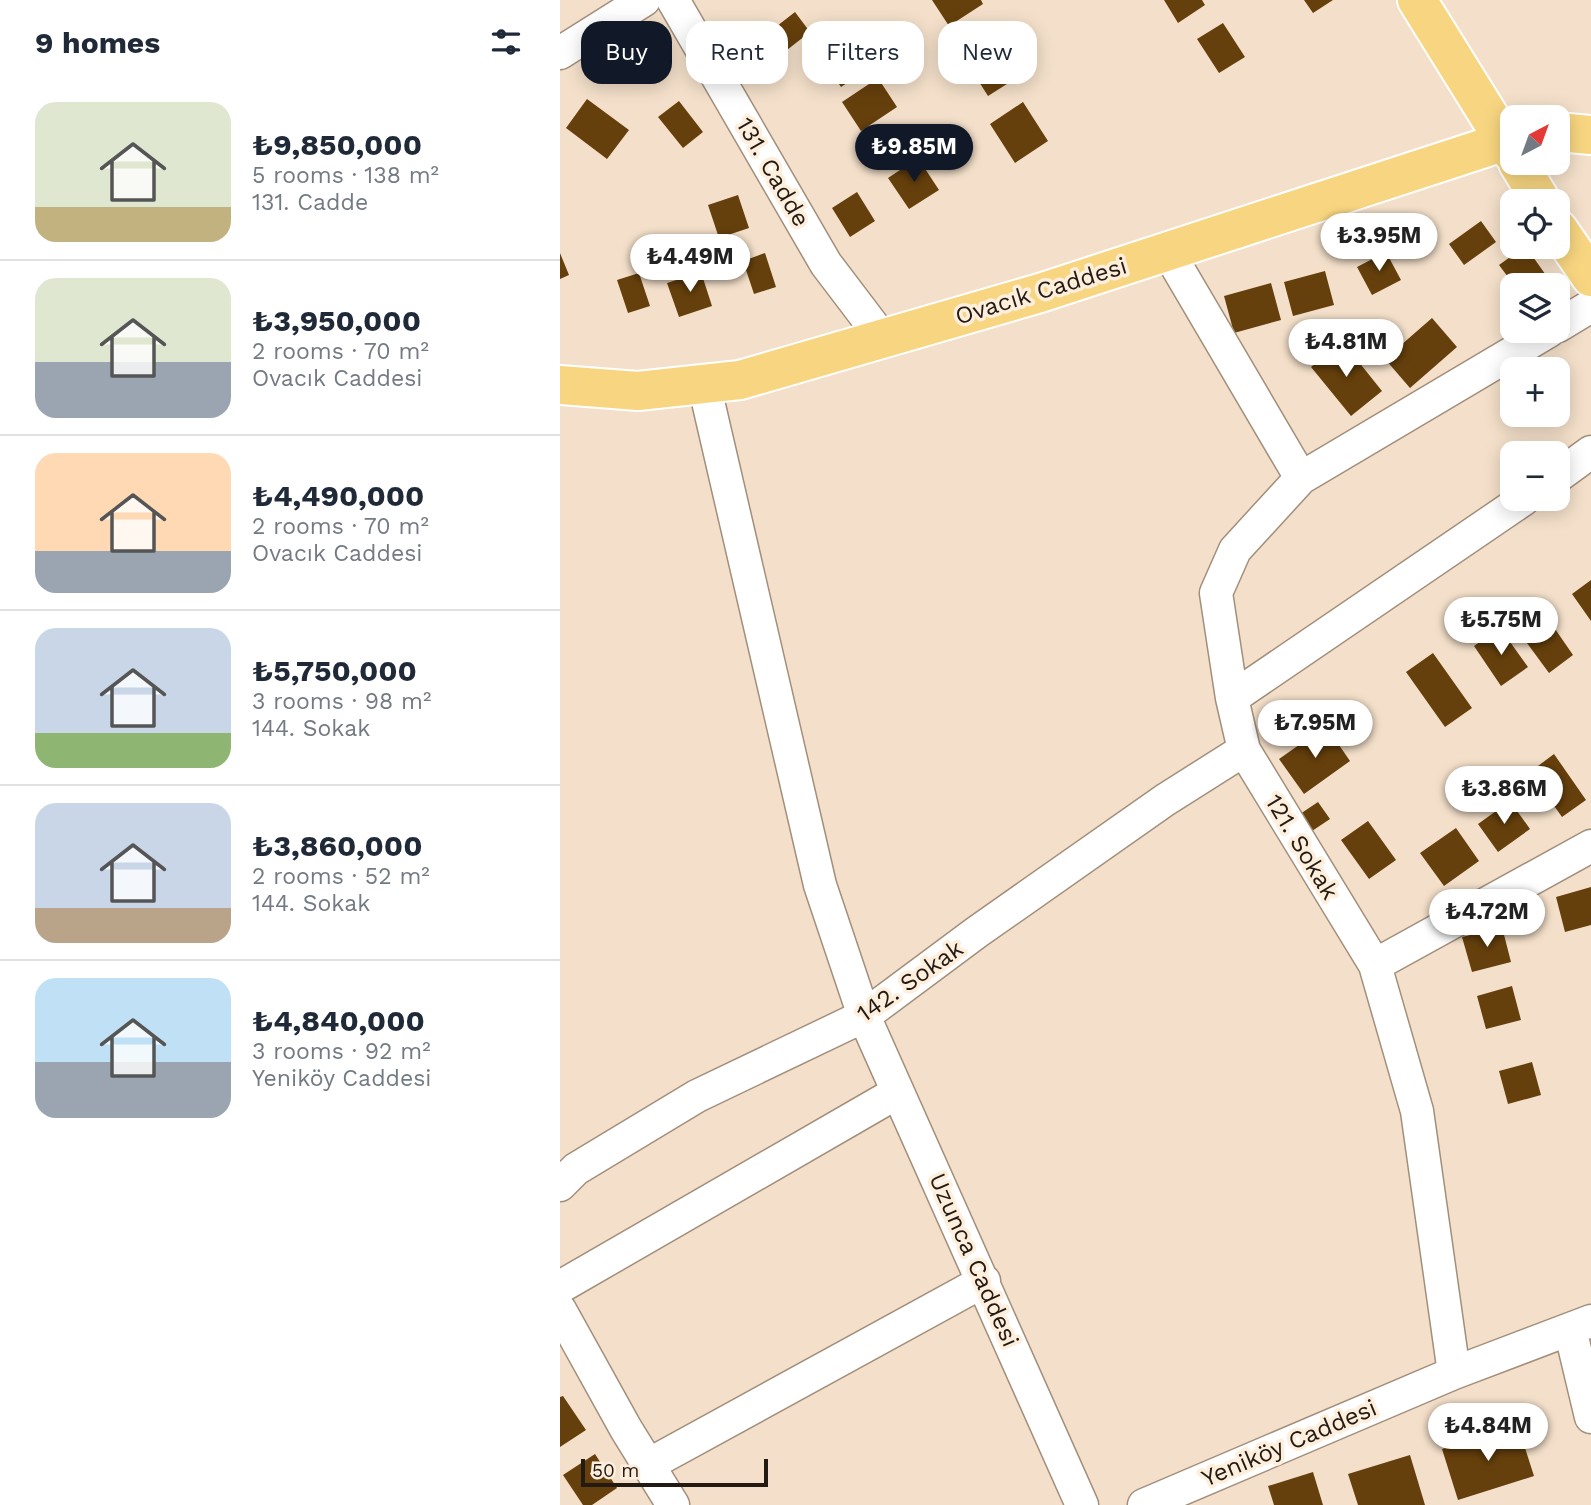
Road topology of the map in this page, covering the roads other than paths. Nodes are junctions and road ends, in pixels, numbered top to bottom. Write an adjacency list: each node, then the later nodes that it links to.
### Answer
1 (644, 0): 4 (street)
2 (673, 0): 16 (street, 131. Cadde)
3 (1417, 0): 7 (main road)
4 (560, 53)
5 (1591, 113): 6 (street)
6 (1570, 124)
7 (1500, 130)
8 (1570, 132): 9 (main road)
9 (1591, 135)
10 (1500, 153): 12 (main road, Ovacık Caddesi)
11 (1570, 246): 13 (main road)
12 (1167, 250): 16 (main road, Ovacık Caddesi); 22 (street)
13 (1591, 277)
14 (1591, 306): 15 (street)
15 (1570, 319)
16 (883, 339): 18 (main road, Ovacık Caddesi)
17 (1529, 343): 22 (street, 121. Sokak)
18 (704, 384): 19 (main road, Ovacık Caddesi); 28 (street, Uzunca Caddesi)
19 (560, 385)
20 (1591, 452): 21 (street)
21 (1570, 467)
22 (1301, 478): 24 (street, 121. Sokak)
23 (1506, 511): 24 (street)
24 (1232, 698): 25 (street, 121. Sokak)
25 (1244, 750): 27 (street, 121. Sokak); 28 (street, 142. Sokak)
26 (1591, 846): 27 (street)
27 (1374, 965): 35 (street, 121. Sokak)
28 (864, 1016): 29 (street, Uzunca Caddesi); 30 (street, 142. Sokak)
29 (898, 1092): 31 (street, Uzunca Caddesi); 32 (street)
30 (560, 1185)
31 (984, 1281): 37 (street); 39 (street, Uzunca Caddesi)
32 (560, 1287)
33 (560, 1310): 37 (street)
34 (1580, 1325): 35 (street, Yeniköy Caddesi); 36 (street)
35 (1454, 1373): 40 (street, Yeniköy Caddesi)
36 (1591, 1417)
37 (648, 1465): 38 (street)
38 (673, 1505)
39 (1082, 1505)
40 (1144, 1505)

